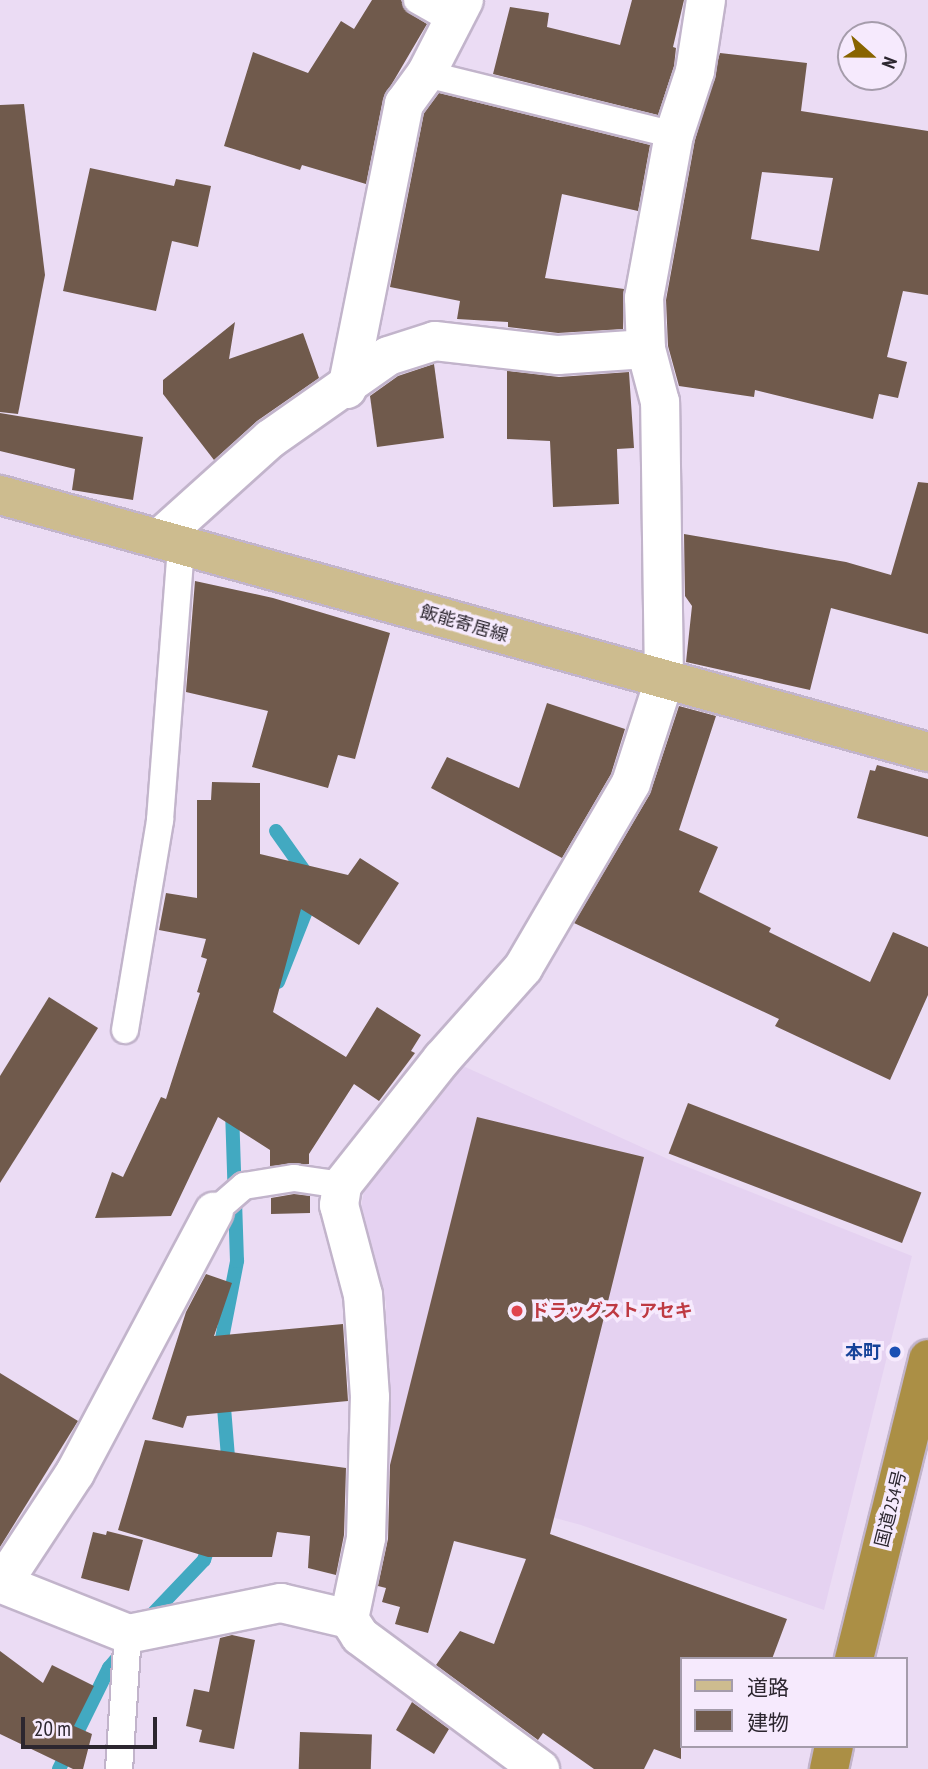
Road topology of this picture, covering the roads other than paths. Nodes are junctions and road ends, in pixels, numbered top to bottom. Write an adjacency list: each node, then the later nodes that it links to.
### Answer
1 (417, 0): 3 (lane)
2 (706, 0): 5 (street)
3 (459, 10): 4 (street)
4 (426, 74): 5 (lane); 7 (street)
5 (674, 135): 6 (street)
6 (646, 349): 7 (street); 10 (street)
7 (347, 389): 9 (street)
8 (0, 495): 9 (main road, 飯能寄居線)
9 (171, 541): 10 (main road, 飯能寄居線); 12 (lane)
10 (664, 681): 11 (main road, 飯能寄居線); 13 (street)
11 (928, 752)
12 (125, 1030)
13 (342, 1185): 14 (lane); 17 (street)
14 (214, 1212): 16 (street)
15 (928, 1359): 19 (highway, 国道254号)
16 (1, 1584): 18 (street)
17 (349, 1619): 18 (street); 22 (street)
18 (128, 1634): 21 (lane)
19 (854, 1657)
20 (834, 1748): 23 (highway)
21 (119, 1769)
22 (540, 1769)
23 (829, 1769)

